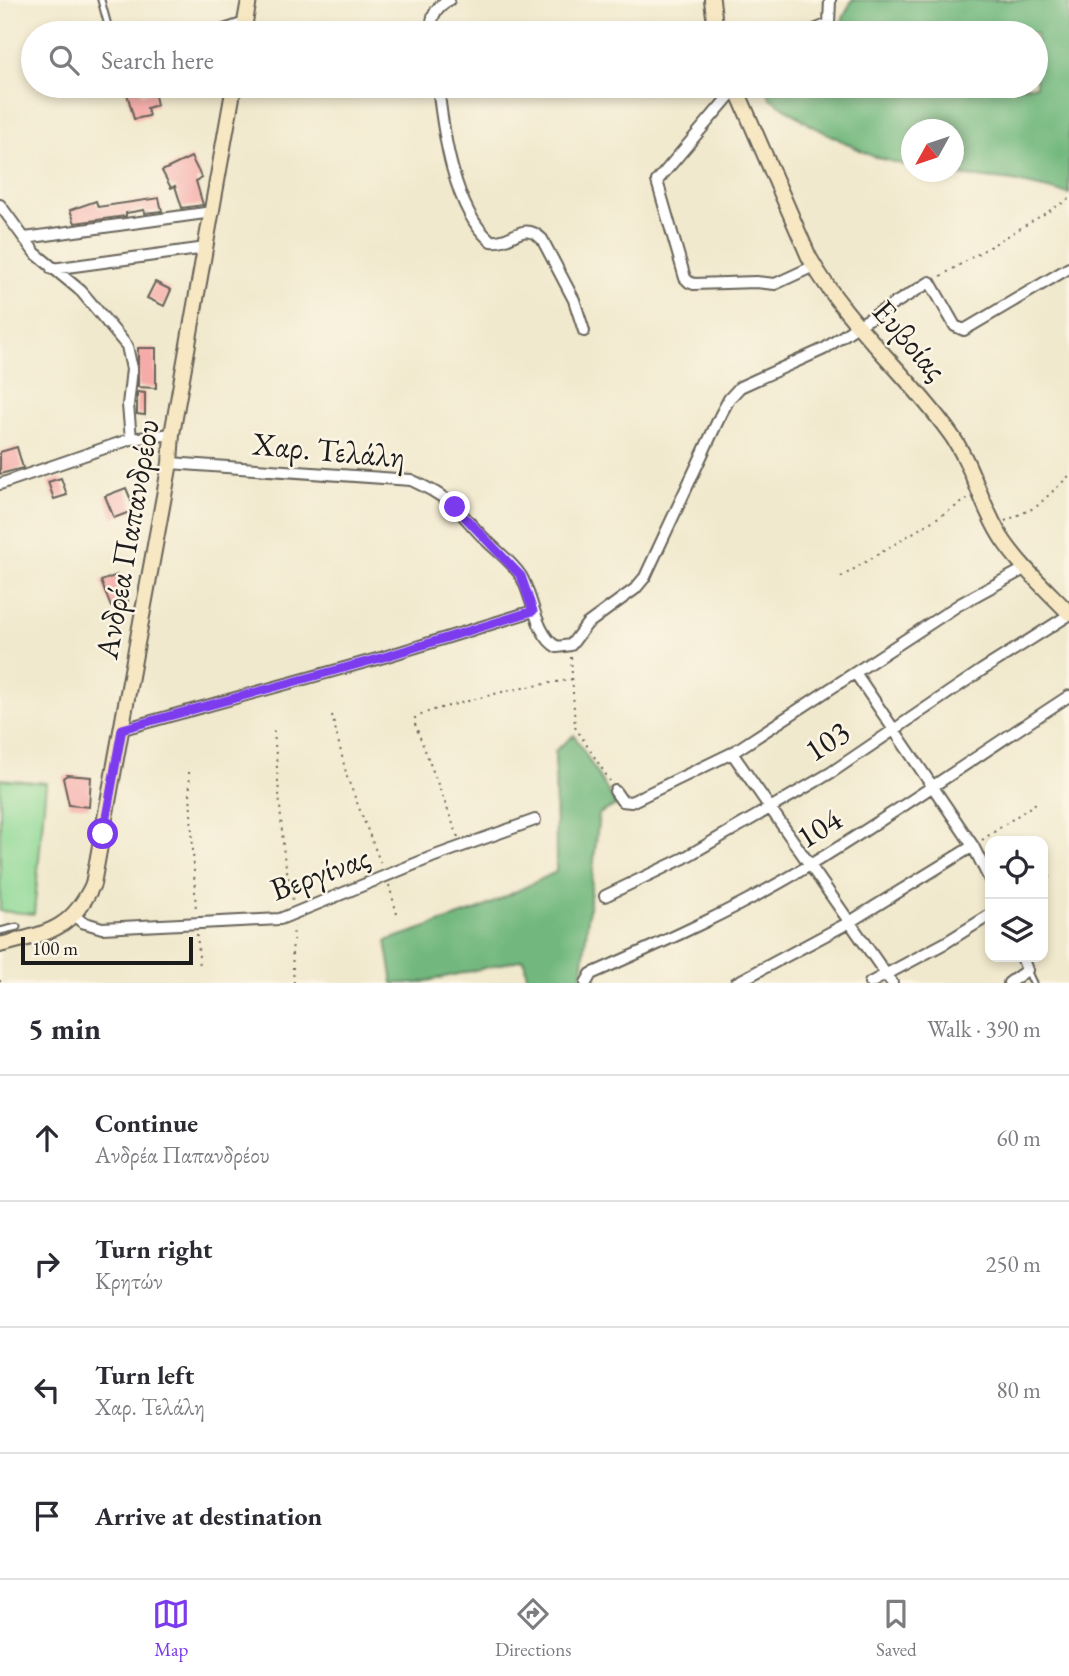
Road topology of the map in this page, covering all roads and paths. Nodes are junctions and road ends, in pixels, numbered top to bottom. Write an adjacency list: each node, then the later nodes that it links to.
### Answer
1 (102, 0): 6 (lane)
2 (249, 0): 7 (main road)
3 (449, 0): 8 (street)
4 (712, 0): 9 (main road)
5 (830, 0): 10 (street)
6 (107, 21)
7 (245, 21)
8 (433, 21)
9 (715, 21)
10 (829, 21)
11 (232, 98): 17 (main road, Ανδρέα Παπανδρέου)
12 (439, 98): 25 (street)
13 (727, 98): 20 (street)
14 (741, 98): 20 (main road, Ευβοίας)
15 (1069, 199): 23 (path)
16 (0, 205): 18 (street)
17 (212, 212): 18 (street); 19 (main road, Ανδρέα Παπανδρέου)
18 (25, 238): 22 (street)
19 (206, 248): 22 (street); 26 (main road, Ανδρέα Παπανδρέου)
20 (814, 266): 24 (main road, Ευβοίας)
21 (1069, 268): 23 (street)
22 (52, 269): 27 (street)
23 (930, 282): 24 (street)
24 (859, 324): 31 (main road, Ευβοίας); 37 (street)
25 (584, 331)
26 (172, 434): 27 (street); 28 (main road, Ανδρέα Παπανδρέου)
27 (131, 439): 30 (street)
28 (170, 463): 35 (street, Χαρ. Τελάλη); 42 (main road, Ανδρέα Παπανδρέου)
29 (1069, 476): 32 (path)
30 (0, 484)
31 (980, 492): 32 (main road, Ευβοίας); 34 (path)
32 (995, 526): 33 (main road, Ευβοίας)
33 (1026, 568): 36 (main road, Ευβοίας); 38 (street)
34 (841, 577)
35 (533, 611): 37 (street, Χαρ. Τελάλη); 42 (street)
36 (1069, 614): 43 (street, 103)
37 (571, 645): 39 (path)
38 (856, 674): 43 (street); 45 (street)
39 (573, 679): 48 (path); 53 (path)
40 (1069, 696): 47 (street, 104)
41 (332, 716): 57 (path)
42 (122, 729): 62 (main road, Ανδρέα Παπανδρέου)
43 (893, 729): 47 (street); 50 (street, 103)
44 (274, 731): 60 (path)
45 (732, 753): 48 (street); 50 (street)
46 (189, 772): 64 (path)
47 (935, 787): 52 (street); 54 (street, 104)
48 (615, 791)
49 (1036, 803): 52 (path)
50 (769, 807): 54 (street); 59 (street, 103)
51 (535, 820): 53 (street, Βεργίνας)
52 (973, 846): 55 (street); 65 (street)
53 (461, 847): 57 (street, Βεργίνας)
54 (809, 865): 65 (street); 75 (street, 104)
55 (985, 870)
56 (1052, 875): 58 (path)
57 (387, 877): 60 (street, Βεργίνας); 61 (path)
58 (1048, 878)
59 (605, 896)
60 (295, 912): 64 (street, Βεργίνας); 74 (path)
61 (397, 915)
62 (75, 916): 64 (street, Βεργίνας); 68 (main road)
63 (985, 918): 72 (street)
64 (197, 923): 70 (path)
65 (848, 923): 72 (street); 73 (street)
66 (17, 927): 67 (lane)
67 (0, 931)
68 (0, 945)
69 (1024, 962): 71 (street)
70 (200, 968)
71 (1027, 970): 78 (street); 79 (lane)
72 (889, 979): 77 (street)
73 (748, 980): 76 (street)
74 (293, 983)
75 (586, 983)
76 (736, 983)
77 (870, 983)
78 (1009, 983)
79 (1032, 983)

